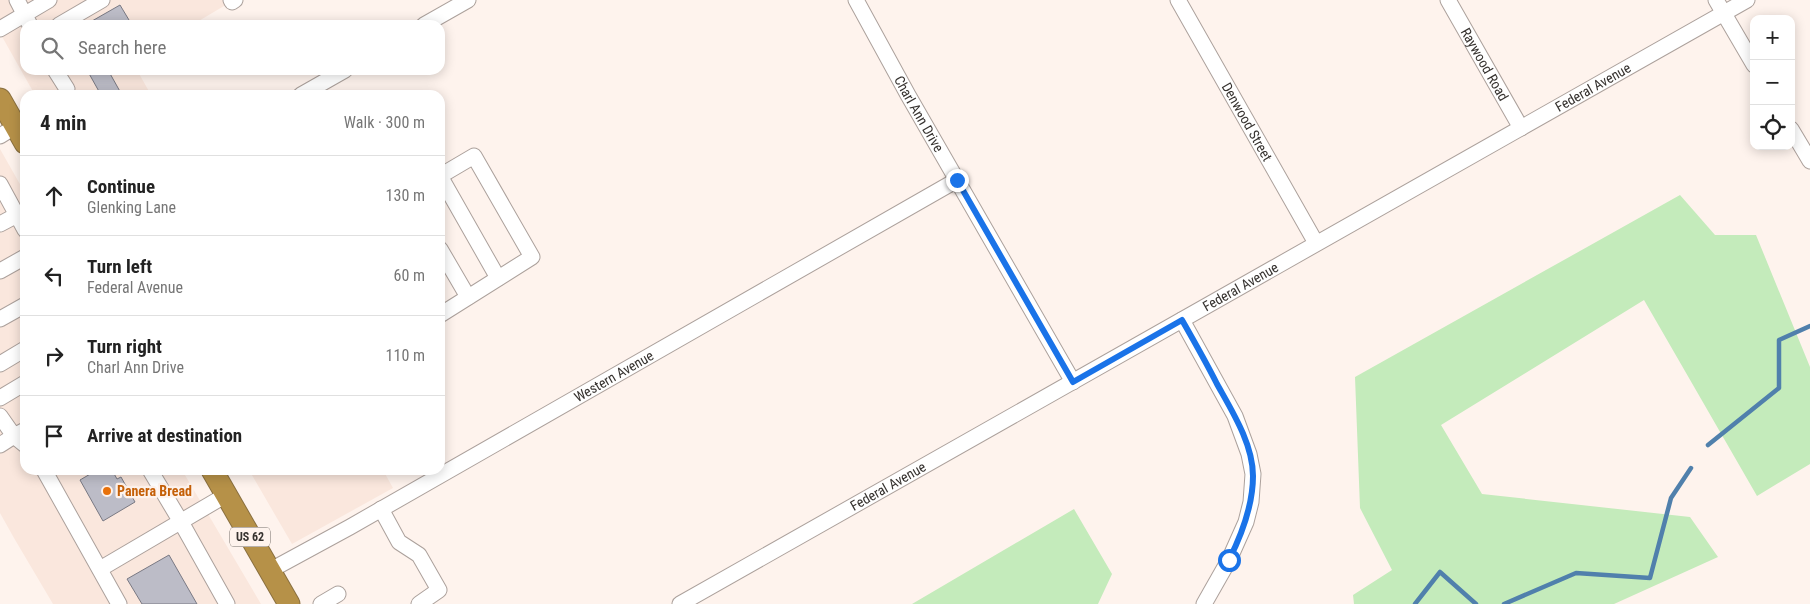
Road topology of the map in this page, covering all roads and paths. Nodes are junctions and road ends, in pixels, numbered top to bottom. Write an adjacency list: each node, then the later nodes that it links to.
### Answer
1 (17, 0): 10 (street)
2 (49, 0): 10 (street)
3 (102, 0): 11 (street)
4 (468, 0): 12 (street)
5 (856, 0): 26 (street, Charl Ann Drive)
6 (1178, 0): 32 (street, Denwood Street)
7 (1448, 0): 21 (street, Raywood Road)
8 (1747, 0): 9 (street, Federal Avenue)
9 (1720, 7): 15 (street); 21 (street, Federal Avenue)
10 (27, 20)
11 (68, 20)
12 (433, 20)
13 (20, 22): 14 (street)
14 (0, 29)
15 (1751, 60)
16 (58, 75): 18 (street)
17 (336, 75): 19 (street)
18 (67, 90)
19 (310, 90)
20 (0, 99): 22 (highway)
21 (1521, 128): 32 (street, Federal Avenue)
22 (13, 135)
23 (1795, 136): 24 (street)
24 (1810, 161)
25 (445, 173): 36 (street)
26 (957, 180): 44 (street, Charl Ann Drive); 51 (street, Western Avenue)
27 (0, 184): 29 (street)
28 (445, 185): 36 (street)
29 (17, 215): 30 (street); 31 (street)
30 (20, 221)
31 (0, 224)
32 (1316, 243): 41 (street, Federal Avenue)
33 (445, 258): 37 (street)
34 (20, 260): 35 (street)
35 (0, 271)
36 (498, 278): 37 (street)
37 (468, 297): 39 (street)
38 (20, 308): 40 (street)
39 (445, 312)
40 (0, 319)
41 (1182, 320): 44 (street, Federal Avenue); 68 (street)
42 (20, 352): 43 (street)
43 (0, 364)
44 (1073, 382): 67 (street, Federal Avenue)
45 (20, 387): 46 (street)
46 (0, 398)
47 (0, 416): 48 (street)
48 (20, 436)
49 (20, 437): 50 (street)
50 (0, 445)
51 (445, 473)
52 (49, 475): 59 (street)
53 (153, 475): 58 (street)
54 (215, 475): 56 (highway, US 62)
55 (441, 475): 57 (street, Western Avenue)
56 (226, 495): 58 (street); 60 (highway, US 62)
57 (381, 509): 60 (street, Western Avenue); 66 (street)
58 (181, 522): 59 (street); 63 (street)
59 (100, 569): 62 (street)
60 (269, 570): 64 (highway, US 62)
61 (338, 594): 65 (street)
62 (119, 604)
63 (227, 604)
64 (289, 604)
65 (321, 604)
66 (419, 604)
67 (680, 604)
68 (1204, 604)

